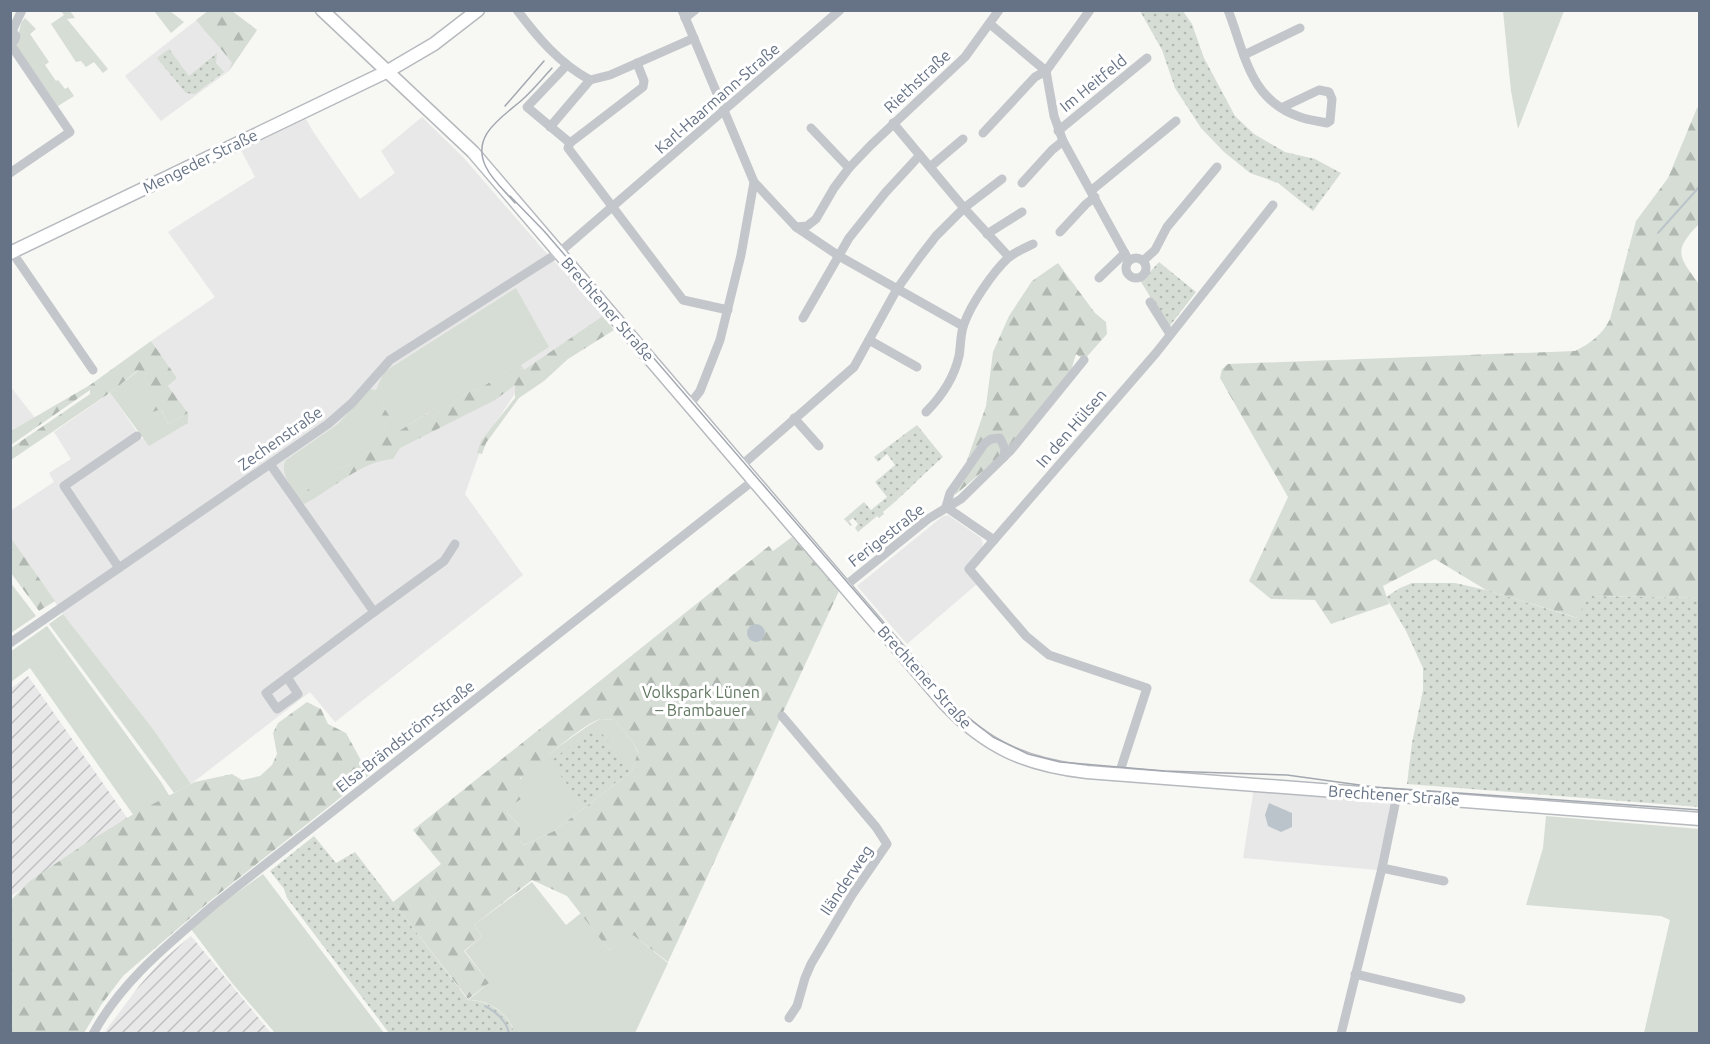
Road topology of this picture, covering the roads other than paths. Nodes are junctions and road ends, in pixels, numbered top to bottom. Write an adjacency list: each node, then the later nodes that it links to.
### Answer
1 (22, 10): 13 (street)
2 (322, 10): 20 (main road, Brechtener Straße)
3 (478, 10): 20 (main road, Mengeder Straße)
4 (517, 10): 19 (street)
5 (695, 10): 10 (street)
6 (840, 10): 24 (street, Karl-Haarmann-Straße)
7 (999, 10): 11 (street, Riethstraße)
8 (1090, 10): 21 (street)
9 (1228, 10): 16 (street)
10 (684, 14): 14 (street)
11 (990, 24): 21 (street); 26 (street, Riethstraße)
12 (1300, 28): 16 (street)
13 (11, 31): 15 (street)
14 (694, 38): 18 (street); 24 (street)
15 (12, 45): 38 (street)
16 (1244, 55): 23 (street)
17 (1147, 58): 29 (street, Im Heitfeld)
18 (637, 63): 22 (street); 33 (street)
19 (567, 65): 22 (street); 27 (street)
20 (388, 71): 51 (main road, Mengeder Straße); 52 (main road, Brechtener Straße)
21 (1046, 71): 29 (street, Im Heitfeld); 30 (street)
22 (590, 80): 27 (street)
23 (1281, 108): 23 (street)
24 (724, 112): 40 (street); 44 (street, Karl-Haarmann-Straße)
25 (1176, 121): 42 (street)
26 (893, 123): 34 (street); 37 (street, Riethstraße)
27 (550, 127): 33 (street)
28 (811, 128): 37 (street)
29 (1058, 130): 32 (street, Im Heitfeld)
30 (983, 133)
31 (963, 139): 35 (street)
32 (1063, 141): 41 (street); 42 (street, Im Heitfeld)
33 (569, 146): 44 (street)
34 (920, 155): 35 (street); 53 (street)
35 (930, 167): 45 (street)
36 (1217, 167): 56 (street, Im Heitfeld)
37 (849, 168): 47 (street, Riethstraße)
38 (10, 173)
39 (1002, 179): 45 (street)
40 (754, 182): 47 (street); 60 (street)
41 (1022, 183)
42 (1094, 194): 48 (street); 55 (street, Im Heitfeld)
43 (1273, 205): 63 (street, In den Hülsen)
44 (613, 207): 52 (street, Karl-Haarmann-Straße); 60 (street)
45 (964, 208): 49 (street); 58 (street)
46 (1022, 212): 49 (street)
47 (796, 227): 53 (street)
48 (1060, 232)
49 (987, 234): 54 (street)
50 (1033, 244): 54 (street)
51 (11, 252): 67 (street, Mengeder Straße)
52 (560, 252): 68 (main road, Brechtener Straße); 74 (street, Zechenstraße)
53 (839, 256): 58 (street); 61 (street)
54 (1009, 257): 62 (street)
55 (1127, 257): 56 (street); 56 (street, Im Heitfeld); 57 (street)
56 (1143, 261)
57 (1099, 279)
58 (897, 289): 62 (street); 64 (street)
59 (1150, 302): 63 (street)
60 (728, 310): 68 (street)
61 (802, 318)
62 (963, 326): 69 (street)
63 (1170, 334): 78 (street, In den Hülsen)
64 (869, 340): 66 (street); 70 (street)
65 (1084, 360): 73 (street, Ferigestraße)
66 (917, 367)
67 (93, 370)
68 (690, 404): 75 (main road, Brechtener Straße)
69 (926, 412)
70 (794, 418): 72 (street); 75 (street)
71 (137, 436): 80 (street)
72 (819, 446)
73 (1004, 457): 77 (street, Ferigestraße); 77 (street, Ferigestraße)
74 (270, 464): 80 (street, Zechenstraße); 82 (street)
75 (742, 465): 76 (main road, Brechtener Straße)
76 (754, 480): 81 (main road, Brechtener Straße); 94 (street, Elsa-Brändström-Straße)
77 (946, 507): 78 (street); 81 (street, Ferigestraße)
78 (994, 540): 86 (street, In den Hülsen)
79 (455, 544): 82 (street)
80 (118, 568): 83 (street, Zechenstraße)
81 (845, 586): 86 (main road, Brechtener Straße)
82 (374, 612): 84 (street)
83 (10, 643)
84 (286, 677)
85 (782, 716): 93 (street, Iländerweg)
86 (1119, 774): 87 (main road, Brechtener Straße)
87 (1397, 795): 88 (main road, Brechtener Straße); 89 (street)
88 (1700, 819)
89 (1382, 868): 90 (street); 91 (street)
90 (1444, 880)
91 (1355, 974): 92 (street); 95 (street)
92 (1461, 999)
93 (789, 1018)
94 (93, 1034)
95 (1341, 1034)

